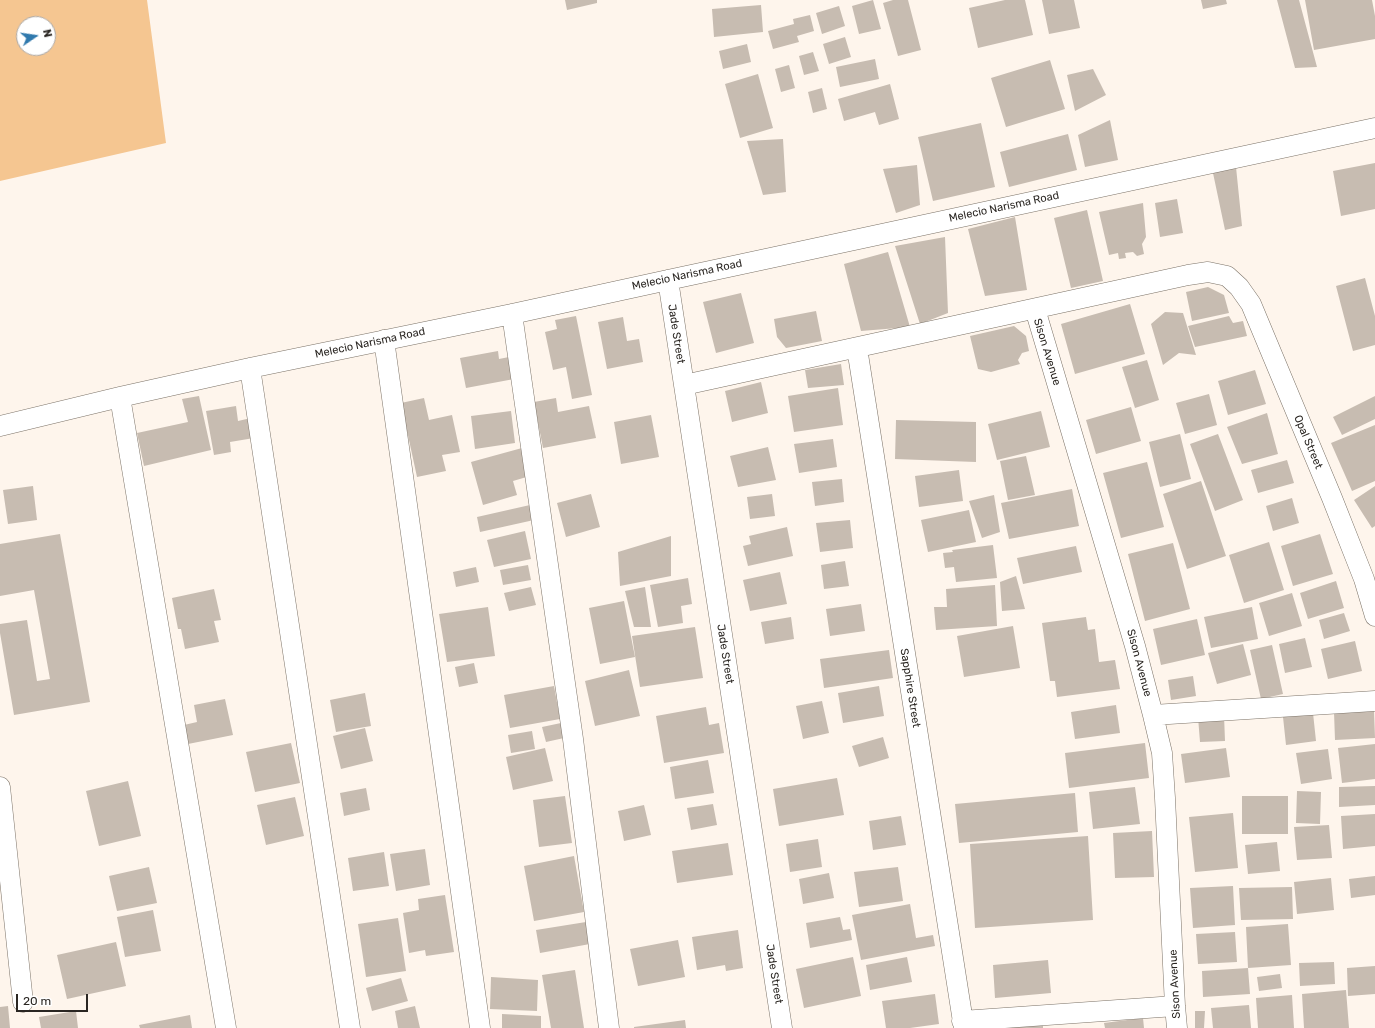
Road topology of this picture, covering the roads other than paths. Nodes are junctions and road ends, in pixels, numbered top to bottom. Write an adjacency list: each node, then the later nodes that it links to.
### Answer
1 (1375, 128): 2 (street, Melecio Narisma Road)
2 (668, 280): 4 (street, Melecio Narisma Road); 8 (street, Jade Street)
3 (1035, 310): 6 (street); 11 (street, Opal Street); 13 (street, Sison Avenue)
4 (512, 314): 5 (street, Melecio Narisma Road); 21 (street)
5 (384, 340): 7 (street, Melecio Narisma Road); 20 (street)
6 (857, 348): 8 (street); 17 (street, Sapphire Street)
7 (250, 368): 9 (street, Melecio Narisma Road); 19 (street)
8 (684, 385): 22 (street, Jade Street)
9 (120, 397): 10 (street, Melecio Narisma Road); 18 (street)
10 (0, 426)
11 (1375, 616)
12 (1375, 701): 13 (street)
13 (1153, 715): 16 (street, Sison Avenue)
14 (0, 787): 15 (street)
15 (23, 1002)
16 (1175, 1006): 17 (street); 23 (street, Sison Avenue)
17 (963, 1024)
18 (226, 1028)
19 (350, 1028)
20 (480, 1028)
21 (609, 1028)
22 (782, 1028)
23 (1177, 1028)

